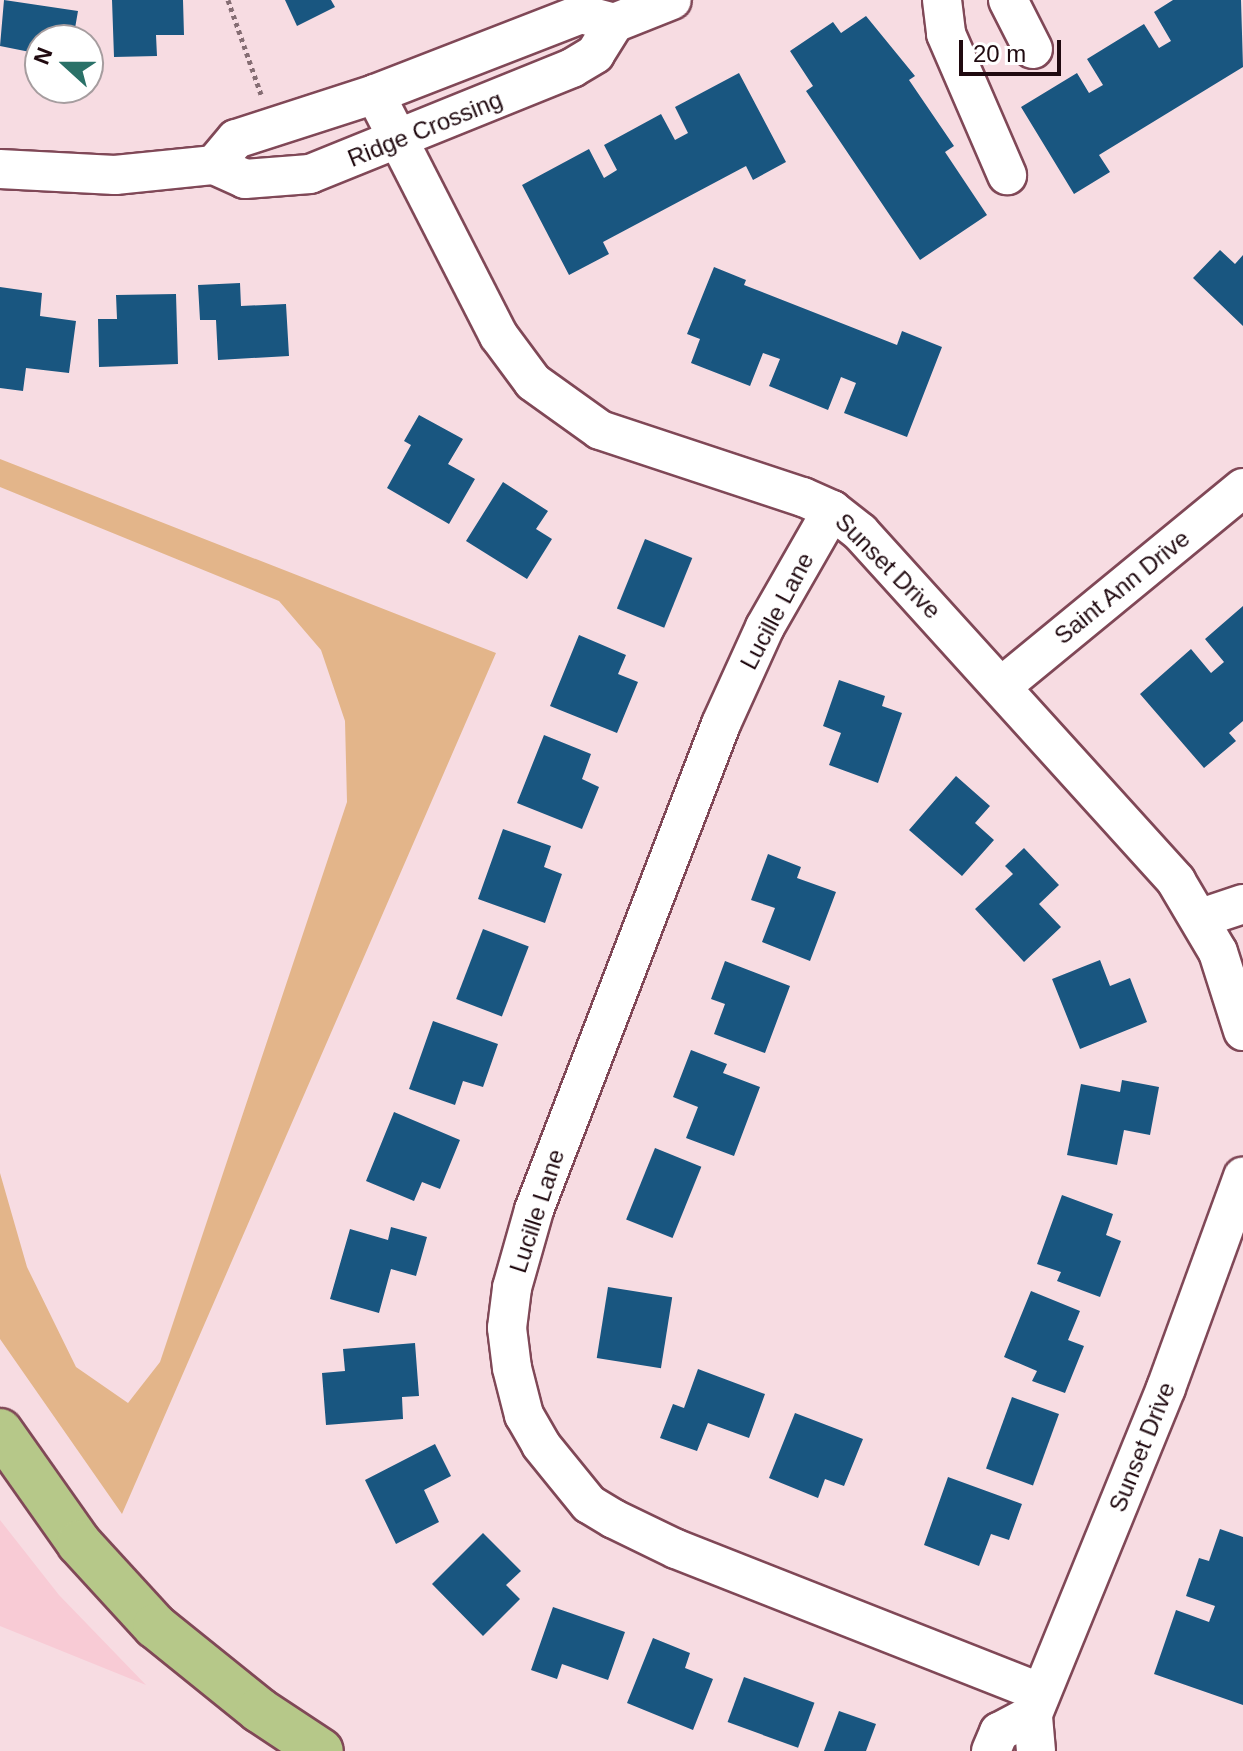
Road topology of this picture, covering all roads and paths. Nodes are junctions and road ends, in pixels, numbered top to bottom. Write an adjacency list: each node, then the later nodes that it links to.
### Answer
1 (228, 0): 8 (path)
2 (672, 0): 5 (street)
3 (942, 0): 12 (street)
4 (1008, 0): 6 (street)
5 (614, 23): 7 (street, Ridge Crossing); 9 (street, Ridge Crossing)
6 (1033, 49)
7 (375, 94): 9 (street, Sunset Drive); 10 (street, Ridge Crossing)
8 (262, 99)
9 (399, 141): 10 (street, Ridge Crossing); 14 (street, Sunset Drive)
10 (214, 165): 11 (street, Ridge Crossing)
11 (0, 169)
12 (1007, 175)
13 (1243, 488): 15 (street, Saint Ann Drive)
14 (832, 510): 15 (street, Sunset Drive); 21 (street, Lucille Lane)
15 (1002, 686): 17 (street, Sunset Drive)
16 (1243, 904): 17 (street)
17 (1201, 918): 18 (street, Sunset Drive)
18 (1243, 1031)
19 (1243, 1177): 21 (street, Sunset Drive)
20 (0, 1431): 22 (main road)
21 (1037, 1719): 23 (street)
22 (321, 1751)
23 (991, 1751)

